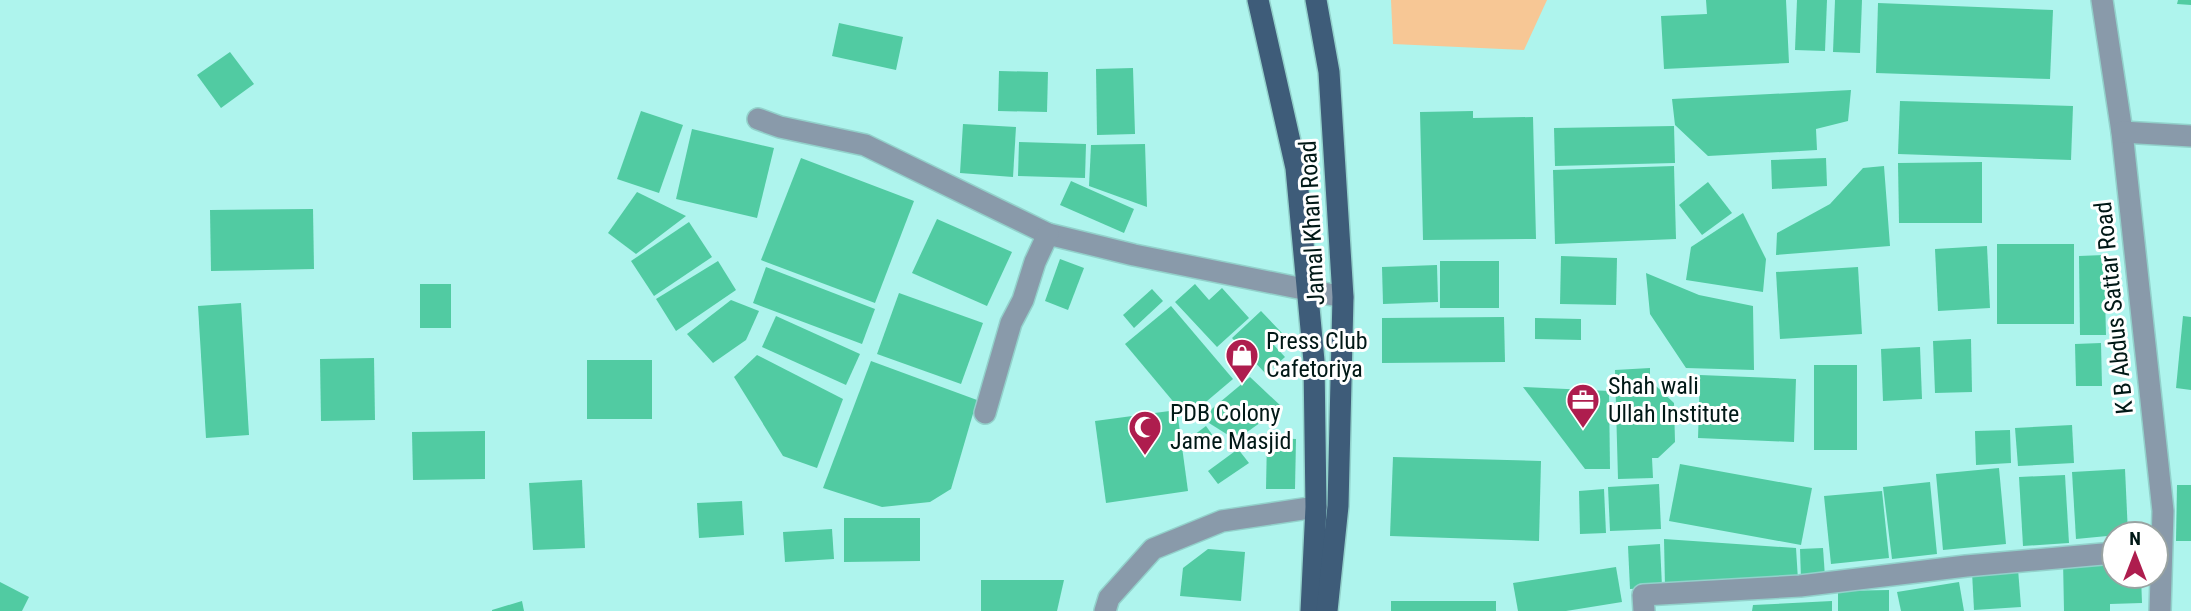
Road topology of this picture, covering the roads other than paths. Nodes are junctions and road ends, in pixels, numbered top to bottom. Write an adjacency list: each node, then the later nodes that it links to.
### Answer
1 (1258, 0): 8 (main road)
2 (1316, 0): 9 (main road, Jamal Khan Road)
3 (2102, 0): 5 (street, K B Abdus Sattar Road)
4 (758, 119): 7 (street)
5 (2122, 132): 6 (street); 12 (street, K B Abdus Sattar Road)
6 (2191, 136)
7 (1048, 234): 8 (street); 10 (street)
8 (1308, 290): 9 (street); 11 (main road)
9 (1343, 297): 17 (main road, Jamal Khan Road)
10 (985, 413)
11 (1316, 507): 15 (street); 16 (main road)
12 (2162, 520)
13 (2100, 555): 18 (street)
14 (2160, 590): 19 (street, K B Abdus Sattar Road)
15 (1105, 611)
16 (1311, 611)
17 (1327, 611)
18 (1644, 611)
19 (2160, 611)

